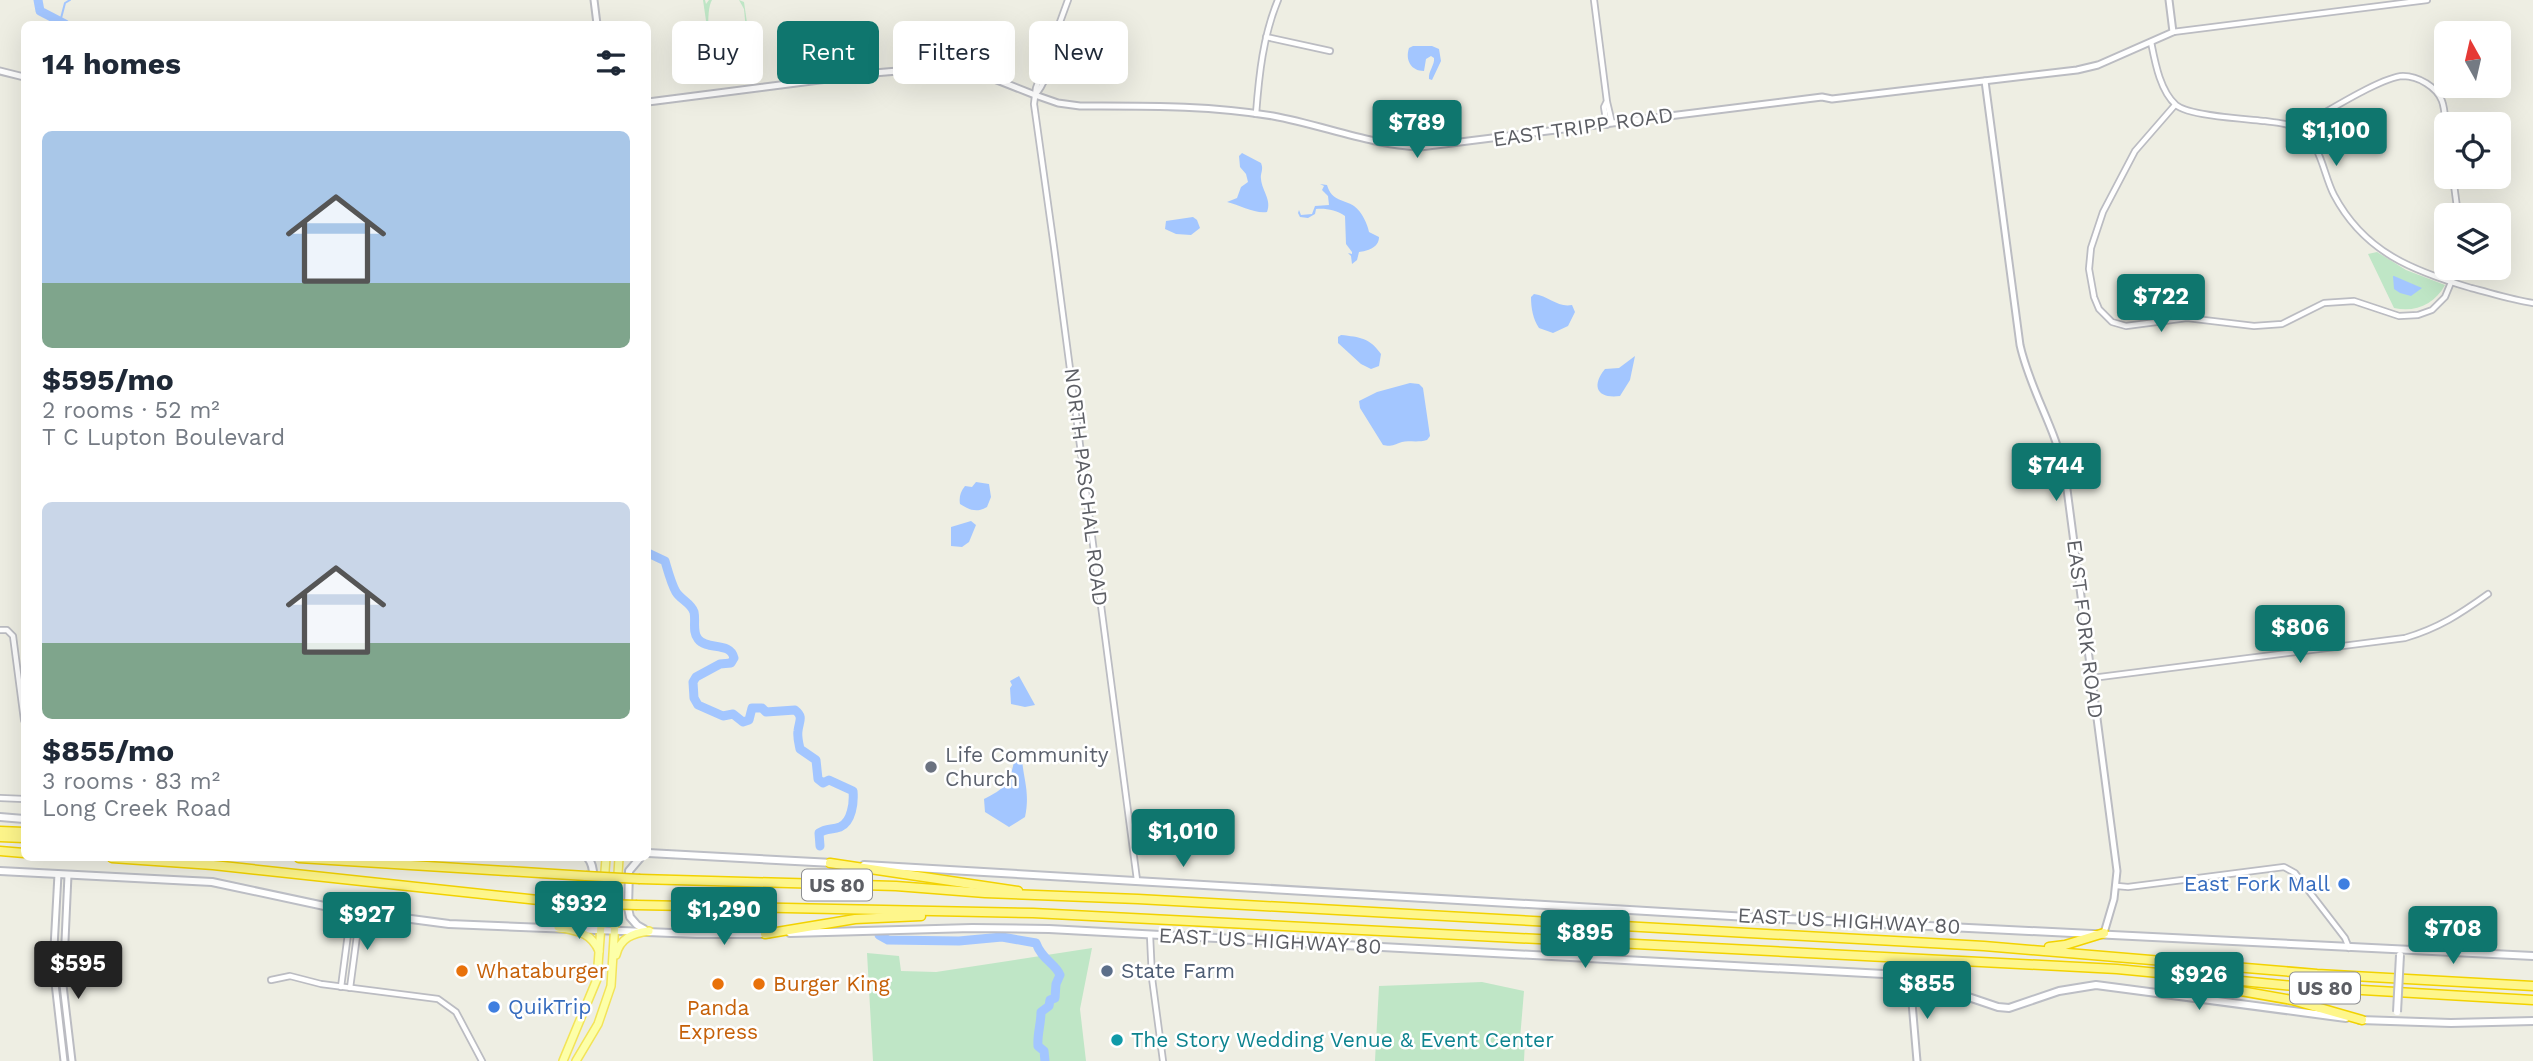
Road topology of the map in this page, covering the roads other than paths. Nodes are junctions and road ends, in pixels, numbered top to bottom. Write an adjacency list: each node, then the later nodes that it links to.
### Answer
1 (594, 0): 7 (street)
2 (1068, 0): 15 (street)
3 (1278, 0): 9 (street)
4 (1594, 0): 20 (street)
5 (2169, 0): 8 (street)
6 (2427, 0): 8 (street, EAST TRIPP ROAD)
7 (597, 21)
8 (2174, 32): 10 (street, EAST TRIPP ROAD)
9 (1266, 37): 11 (street); 19 (street)
10 (2151, 40): 14 (street, EAST TRIPP ROAD); 17 (street)
11 (1330, 51)
12 (0, 71): 13 (street)
13 (21, 76)
14 (1985, 81): 20 (street, EAST TRIPP ROAD); 26 (street, EAST FORK ROAD)
15 (1035, 95): 16 (street, EAST TRIPP ROAD); 19 (street, EAST TRIPP ROAD); 49 (street, NORTH PASCHAL ROAD)
16 (651, 102)
17 (2175, 105): 21 (street); 22 (street)
18 (2444, 112): 21 (street)
19 (1256, 114): 20 (street, EAST TRIPP ROAD)
20 (1609, 124)
21 (2301, 131): 22 (street)
22 (2452, 282): 23 (street)
23 (2533, 303)
24 (2488, 594): 26 (street)
25 (0, 630): 27 (street)
26 (2092, 678): 50 (street, EAST FORK ROAD)
27 (21, 697)
28 (0, 797): 29 (street)
29 (21, 799)
30 (0, 817): 31 (main road)
31 (21, 819)
32 (0, 831): 33 (highway)
33 (21, 832)
34 (0, 837): 35 (highway)
35 (21, 838)
36 (0, 851): 37 (highway)
37 (21, 853)
38 (651, 853): 45 (main road, EAST US HIGHWAY 80)
39 (154, 861): 54 (highway, US 80, bridge)
40 (347, 861): 51 (highway, US 80, bridge)
41 (591, 861): 55 (main road)
42 (607, 861): 56 (main road)
43 (619, 861): 57 (main road)
44 (637, 861): 58 (main road)
45 (830, 863): 49 (main road, EAST US HIGHWAY 80); 51 (highway)
46 (0, 871): 47 (main road, EAST US HIGHWAY 80)
47 (58, 874): 48 (main road, EAST US HIGHWAY 80); 78 (street)
48 (68, 875): 52 (main road, EAST US HIGHWAY 80); 79 (street)
49 (1136, 880): 59 (main road, EAST US HIGHWAY 80)
50 (2117, 886): 59 (street, EAST FORK ROAD); 62 (street)
51 (1034, 895): 63 (highway, US 80)
52 (351, 911): 53 (main road, EAST US HIGHWAY 80); 72 (street)
53 (360, 913): 55 (main road, EAST US HIGHWAY 80); 73 (street)
54 (1034, 913): 60 (highway); 68 (highway, US 80)
55 (558, 928): 56 (main road, EAST US HIGHWAY 80); 64 (main road)
56 (601, 928): 57 (main road, EAST US HIGHWAY 80); 64 (main road)
57 (615, 929): 58 (main road, EAST US HIGHWAY 80); 67 (main road)
58 (649, 931): 60 (main road, EAST US HIGHWAY 80); 67 (main road)
59 (2104, 933): 62 (main road, EAST US HIGHWAY 80); 63 (highway)
60 (765, 934): 61 (main road, EAST US HIGHWAY 80)
61 (1150, 935): 69 (main road, EAST US HIGHWAY 80); 83 (street)
62 (2349, 947): 65 (main road, EAST US HIGHWAY 80)
63 (2011, 948): 71 (highway, US 80)
64 (600, 951): 81 (main road)
65 (2400, 953): 66 (main road, EAST US HIGHWAY 80); 77 (main road, bridge)
66 (2533, 958)
67 (613, 966): 82 (main road)
68 (2117, 969): 74 (highway, US 80); 75 (highway)
69 (1910, 979): 75 (main road, EAST US HIGHWAY 80); 84 (street)
70 (271, 980): 72 (street)
71 (2533, 986)
72 (341, 987): 73 (street)
73 (350, 988): 80 (street)
74 (2533, 1000)
75 (2362, 1020): 77 (main road, EAST US HIGHWAY 80)
76 (2533, 1021): 77 (main road, EAST US HIGHWAY 80)
77 (2396, 1022)
78 (64, 1061)
79 (71, 1061)
80 (482, 1061)
81 (563, 1061)
82 (576, 1061)
83 (1163, 1061)
84 (1917, 1061)

